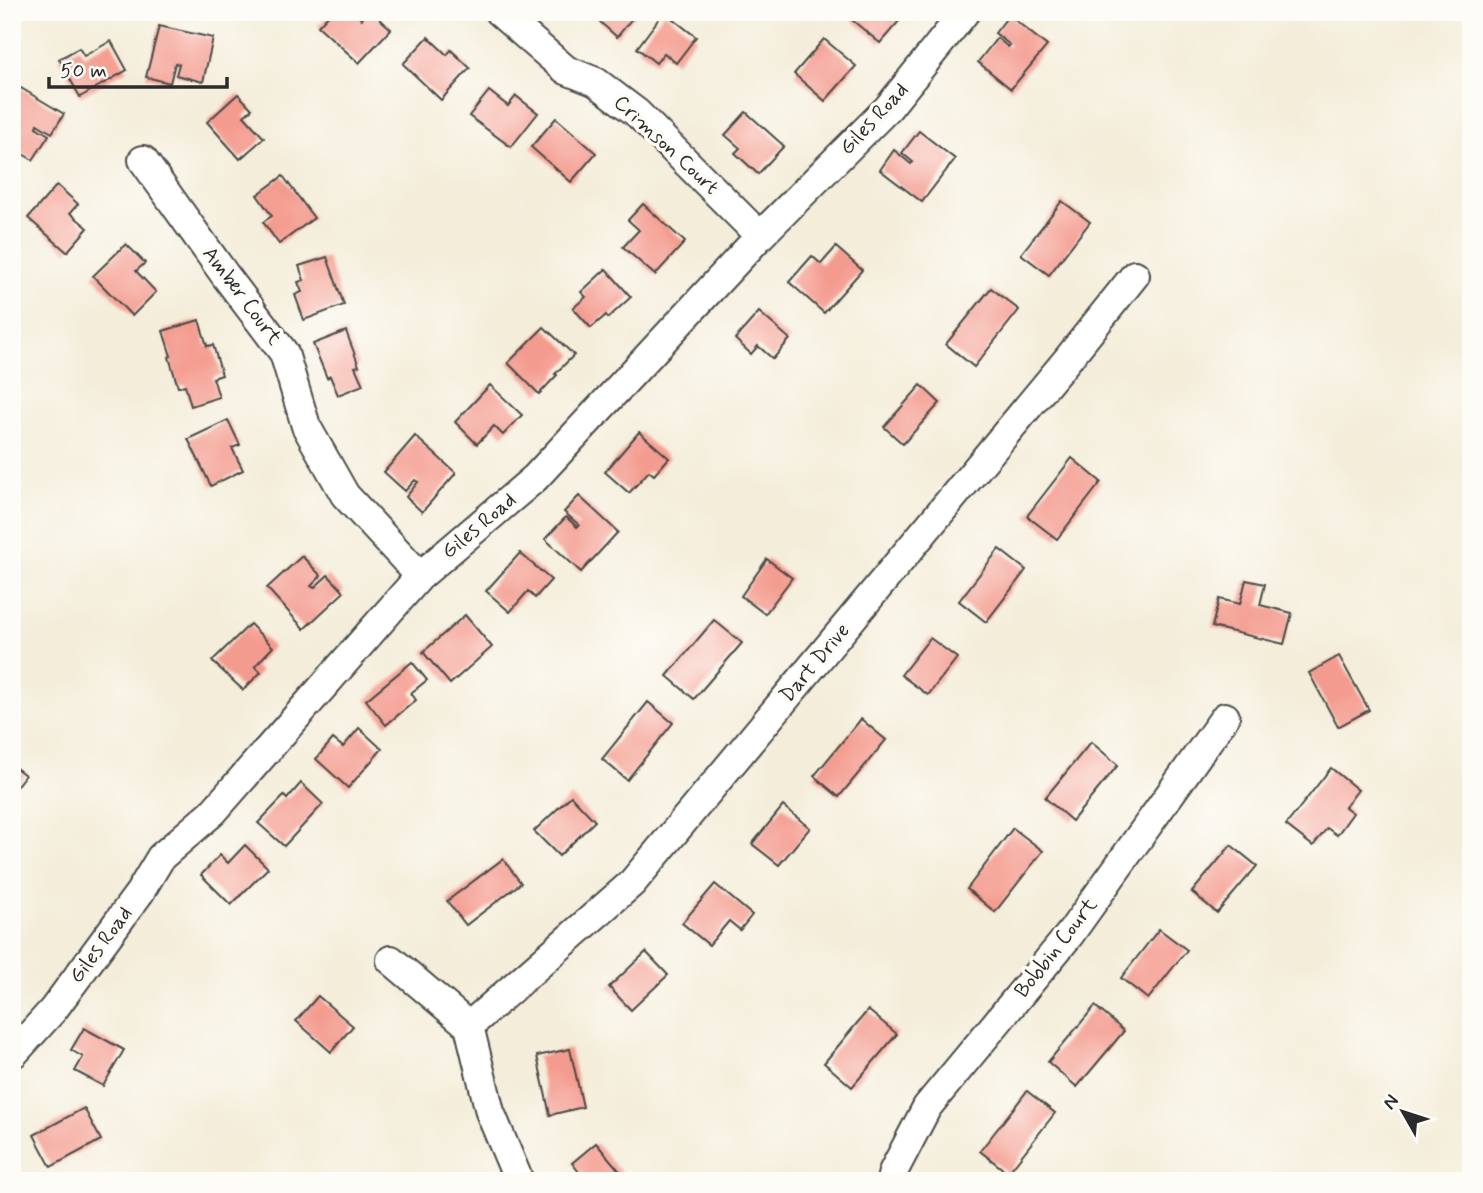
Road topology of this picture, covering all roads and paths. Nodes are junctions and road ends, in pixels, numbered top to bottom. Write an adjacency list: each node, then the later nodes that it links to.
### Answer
1 (499, 12): 4 (street, Crimson Court)
2 (965, 12): 4 (street, Giles Road)
3 (144, 160): 6 (street, Amber Court)
4 (760, 236): 6 (street, Giles Road)
5 (1135, 275): 9 (street, Dart Drive)
6 (420, 576): 10 (street, Giles Road)
7 (1225, 717): 12 (street, Bobbin Court)
8 (391, 960): 9 (street)
9 (469, 1026): 11 (street)
10 (12, 1051)
11 (519, 1181)
12 (891, 1181)

